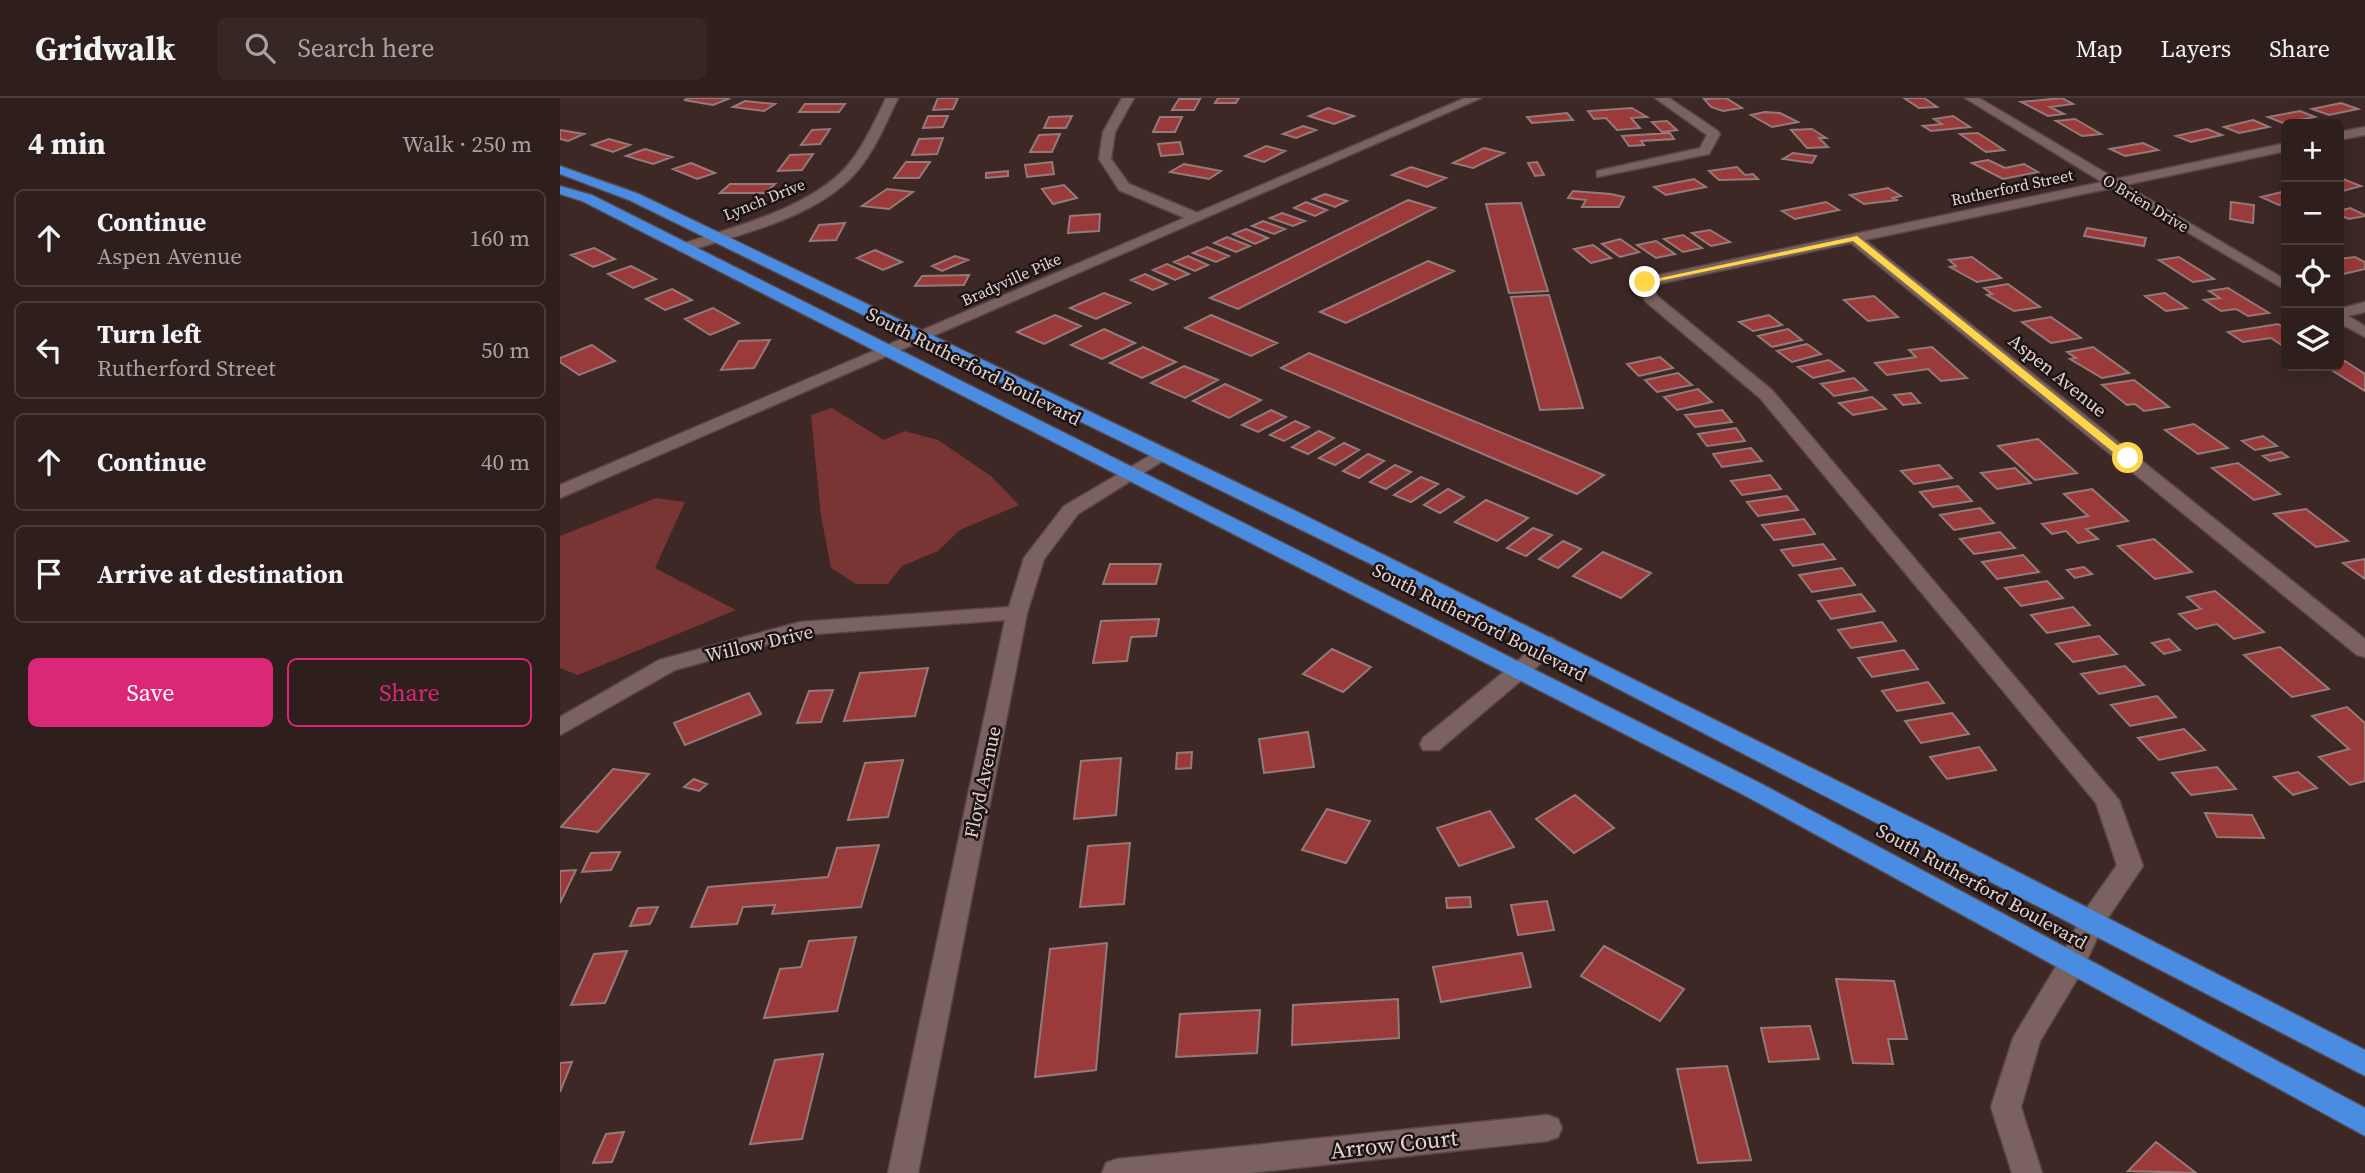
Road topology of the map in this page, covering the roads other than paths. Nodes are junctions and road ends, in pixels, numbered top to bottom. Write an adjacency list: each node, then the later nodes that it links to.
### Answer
1 (892, 98): 14 (street, Lynch Drive)
2 (1128, 98): 13 (street)
3 (1475, 98): 13 (street, Bradyville Pike)
4 (1661, 98): 10 (street)
5 (1971, 98): 11 (street, O Brien Drive)
6 (2365, 131): 7 (street)
7 (2344, 135)
8 (2281, 148): 11 (street, Rutherford Street)
9 (560, 170): 14 (highway, South Rutherford Boulevard)
10 (1601, 174)
11 (2113, 184): 15 (street, Rutherford Street); 17 (street, O Brien Drive)
12 (560, 190): 16 (highway, South Rutherford Boulevard)
13 (1195, 217): 22 (street, Bradyville Pike)
14 (717, 237): 16 (street, Lynch Drive); 22 (highway, South Rutherford Boulevard)
15 (1854, 238): 29 (street, Aspen Avenue); 33 (street, Rutherford Street)
16 (684, 248): 23 (highway, South Rutherford Boulevard)
17 (2281, 283)
18 (2365, 307): 19 (street)
19 (2344, 313)
20 (2344, 318): 21 (street)
21 (2365, 332)
22 (921, 337): 23 (street, Bradyville Pike); 24 (highway, South Rutherford Boulevard)
23 (889, 351): 25 (highway, South Rutherford Boulevard); 26 (street, Bradyville Pike)
24 (1163, 453): 25 (street, Floyd Avenue); 28 (highway, South Rutherford Boulevard)
25 (1130, 472): 27 (street, Floyd Avenue); 30 (highway, South Rutherford Boulevard)
26 (560, 492)
27 (1017, 613): 31 (street, Willow Drive); 38 (street, Floyd Avenue)
28 (1551, 644): 30 (street); 33 (highway, South Rutherford Boulevard)
29 (2365, 650)
30 (1521, 670): 32 (street); 34 (highway, South Rutherford Boulevard)
31 (560, 727)
32 (1431, 744)
33 (2092, 920): 34 (street); 35 (highway, South Rutherford Boulevard)
34 (2072, 963): 36 (highway, South Rutherford Boulevard); 40 (street)
35 (2365, 1064)
36 (2365, 1123)
37 (1546, 1128): 39 (street, Arrow Court)
38 (902, 1173)
39 (1117, 1173)
40 (2027, 1173)

